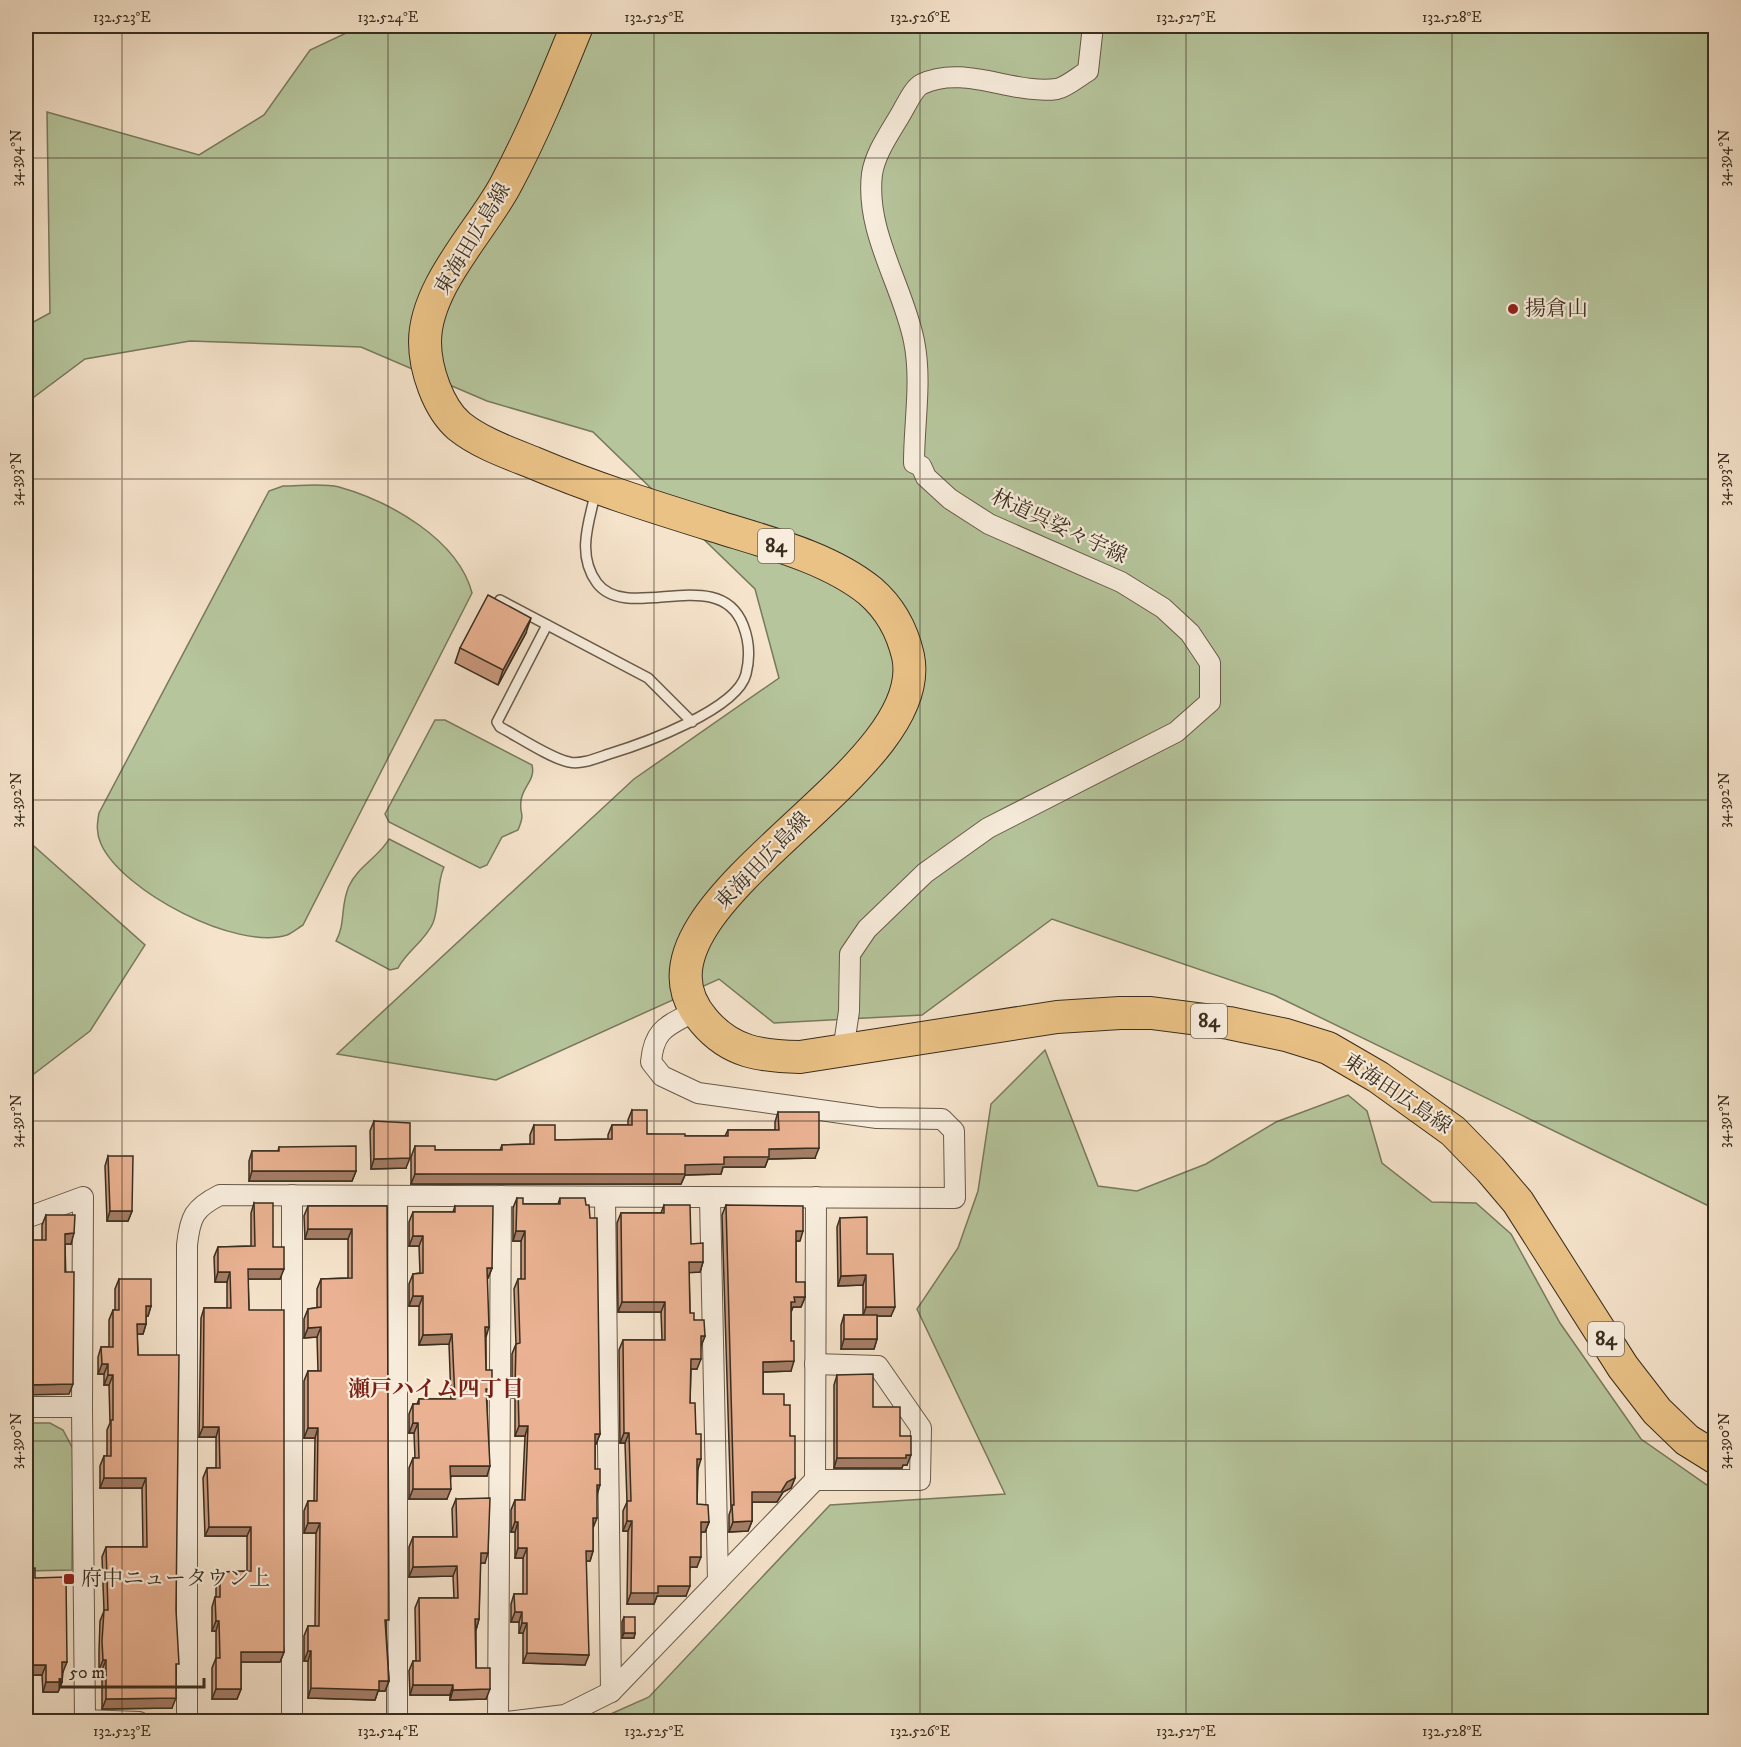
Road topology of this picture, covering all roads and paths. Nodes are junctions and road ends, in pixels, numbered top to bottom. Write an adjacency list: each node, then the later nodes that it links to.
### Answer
1 (577, 26): 3 (main road, 東海田広島線 / 84)
2 (1093, 26): 8 (street, 林道呉娑々宇線)
3 (597, 489): 6 (lane); 7 (main road, 東海田広島線 / 84)
4 (500, 600): 5 (lane)
5 (547, 625): 6 (lane); 6 (lane)
6 (692, 722)
7 (695, 1011): 8 (main road, 東海田広島線 / 84); 12 (street)
8 (843, 1051): 19 (main road, 東海田広島線 / 84)
9 (292, 1195): 13 (street); 24 (street); 25 (street)
10 (501, 1196): 11 (street); 13 (street); 27 (street)
11 (605, 1197): 14 (street); 22 (street)
12 (816, 1197): 14 (street); 16 (street)
13 (397, 1198): 26 (street)
14 (710, 1198): 21 (street)
15 (26, 1218): 18 (street)
16 (815, 1364): 20 (street); 20 (street)
17 (26, 1407): 18 (street)
18 (82, 1407): 23 (street)
19 (1716, 1458)
20 (815, 1480): 21 (street)
21 (718, 1581): 22 (street)
22 (611, 1692): 28 (street)
23 (139, 1722)
24 (188, 1722)
25 (292, 1722)
26 (397, 1722)
27 (498, 1722)
28 (507, 1722)

